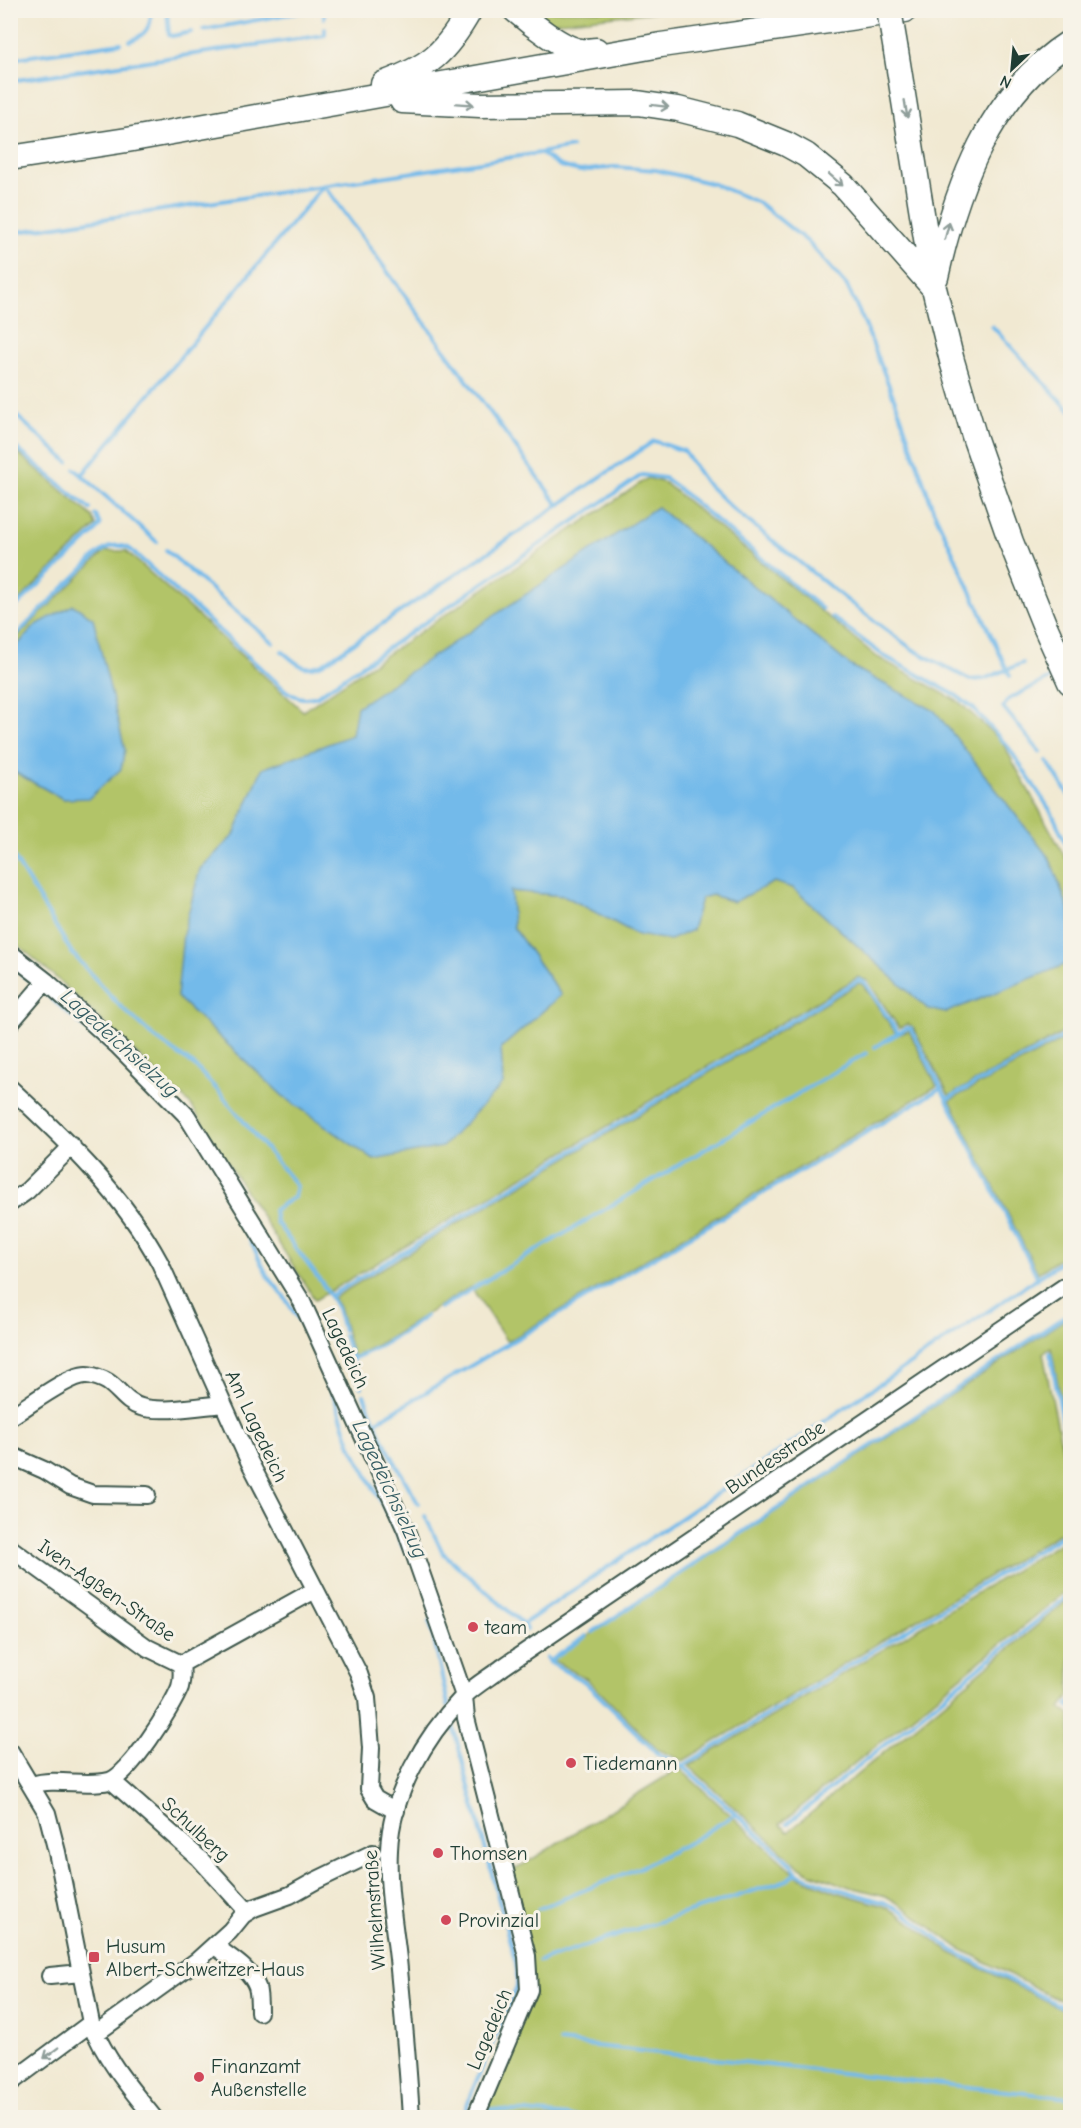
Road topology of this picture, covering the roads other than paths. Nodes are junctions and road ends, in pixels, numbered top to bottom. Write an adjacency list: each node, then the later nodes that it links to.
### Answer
1 (470, 10): 7 (highway)
2 (515, 10): 6 (highway)
3 (889, 10): 9 (highway, one-way to 9, bridge)
4 (905, 10): 6 (highway)
5 (1071, 42): 9 (highway, one-way to 5)
6 (661, 45): 7 (highway)
7 (357, 100): 8 (highway); 9 (highway, one-way to 9)
8 (10, 158)
9 (934, 288): 10 (highway)
10 (1071, 682)
11 (10, 953): 12 (street, Lagedeich)
12 (46, 981): 13 (street); 26 (street, Lagedeich)
13 (10, 1023)
14 (10, 1088): 15 (street, Am Lagedeich)
15 (72, 1146): 16 (street); 18 (street, Am Lagedeich)
16 (10, 1203)
17 (1071, 1283): 25 (street, Bundesstraße)
18 (223, 1404): 19 (street); 23 (street, Am Lagedeich)
19 (10, 1418)
20 (10, 1455): 21 (street)
21 (147, 1495)
22 (10, 1548): 24 (street, Iven-Agßen-Straße)
23 (315, 1590): 24 (street, Iven-Agßen-Straße); 30 (street, Am Lagedeich)
24 (181, 1664): 28 (street, Iven-Agßen-Straße)
25 (503, 1667): 26 (street, Wilhelmstraße)
26 (464, 1696): 30 (street, Wilhelmstraße); 41 (street, Lagedeich)
27 (10, 1751): 29 (street)
28 (112, 1781): 29 (street); 32 (street, Schulberg)
29 (32, 1785): 34 (street)
30 (396, 1811): 40 (street, Wilhelmstraße)
31 (373, 1853): 32 (street)
32 (248, 1912): 33 (street)
33 (215, 1946): 36 (street); 37 (street)
34 (81, 1974): 35 (street); 37 (street)
35 (50, 1976)
36 (259, 2012)
37 (93, 2029): 38 (street, one-way to 38); 39 (street)
38 (10, 2083)
39 (154, 2118)
40 (411, 2118)
41 (475, 2118)

